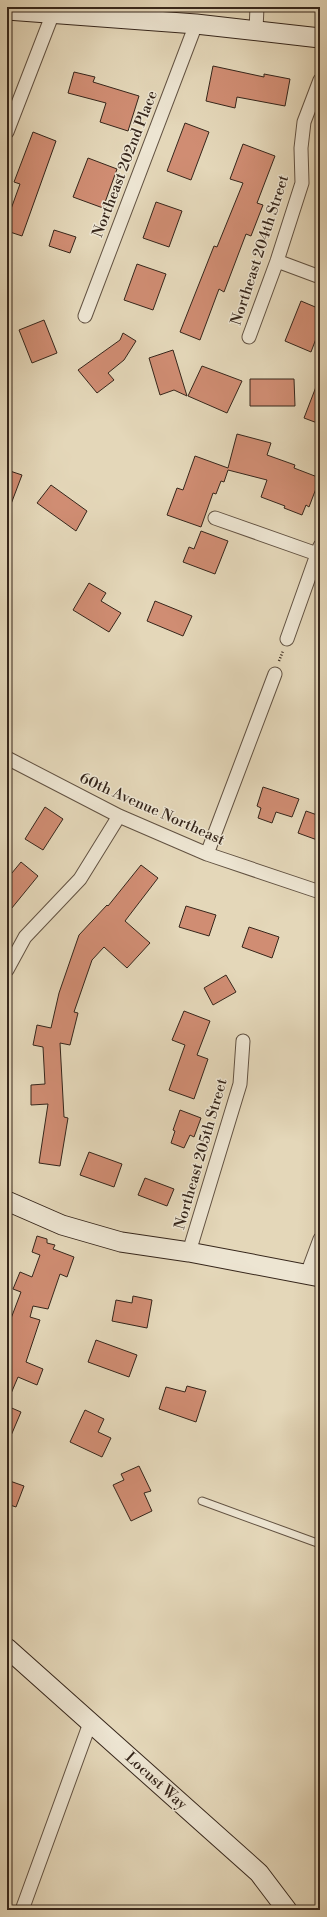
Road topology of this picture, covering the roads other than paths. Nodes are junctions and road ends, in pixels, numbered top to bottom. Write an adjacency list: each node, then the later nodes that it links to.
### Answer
1 (257, 7): 5 (street)
2 (7, 10): 3 (main road)
3 (53, 13): 4 (main road); 8 (street)
4 (196, 24): 5 (main road); 11 (street, Northeast 202nd Place)
5 (256, 30): 6 (main road)
6 (320, 38)
7 (320, 80): 9 (street, Northeast 204th Street)
8 (7, 132)
9 (277, 261): 10 (street); 12 (street, Northeast 204th Street)
10 (320, 277)
11 (85, 316)
12 (248, 337)
13 (215, 518): 14 (street)
14 (318, 550): 15 (street)
15 (287, 639)
16 (275, 674): 19 (street)
17 (7, 758): 18 (street, 60th Avenue Northeast)
18 (119, 816): 19 (street, 60th Avenue Northeast); 21 (street)
19 (207, 854): 20 (street, 60th Avenue Northeast)
20 (320, 892)
21 (7, 970)
22 (243, 1041): 25 (street, Northeast 205th Street)
23 (8, 1204): 25 (main road)
24 (320, 1240): 26 (street)
25 (189, 1252): 26 (main road)
26 (314, 1275)
27 (202, 1501): 28 (lane)
28 (320, 1544)
29 (13, 1653): 30 (main road, Locust Way)
30 (90, 1723): 31 (street); 32 (main road, Locust Way)
31 (22, 1910)
32 (287, 1910)

